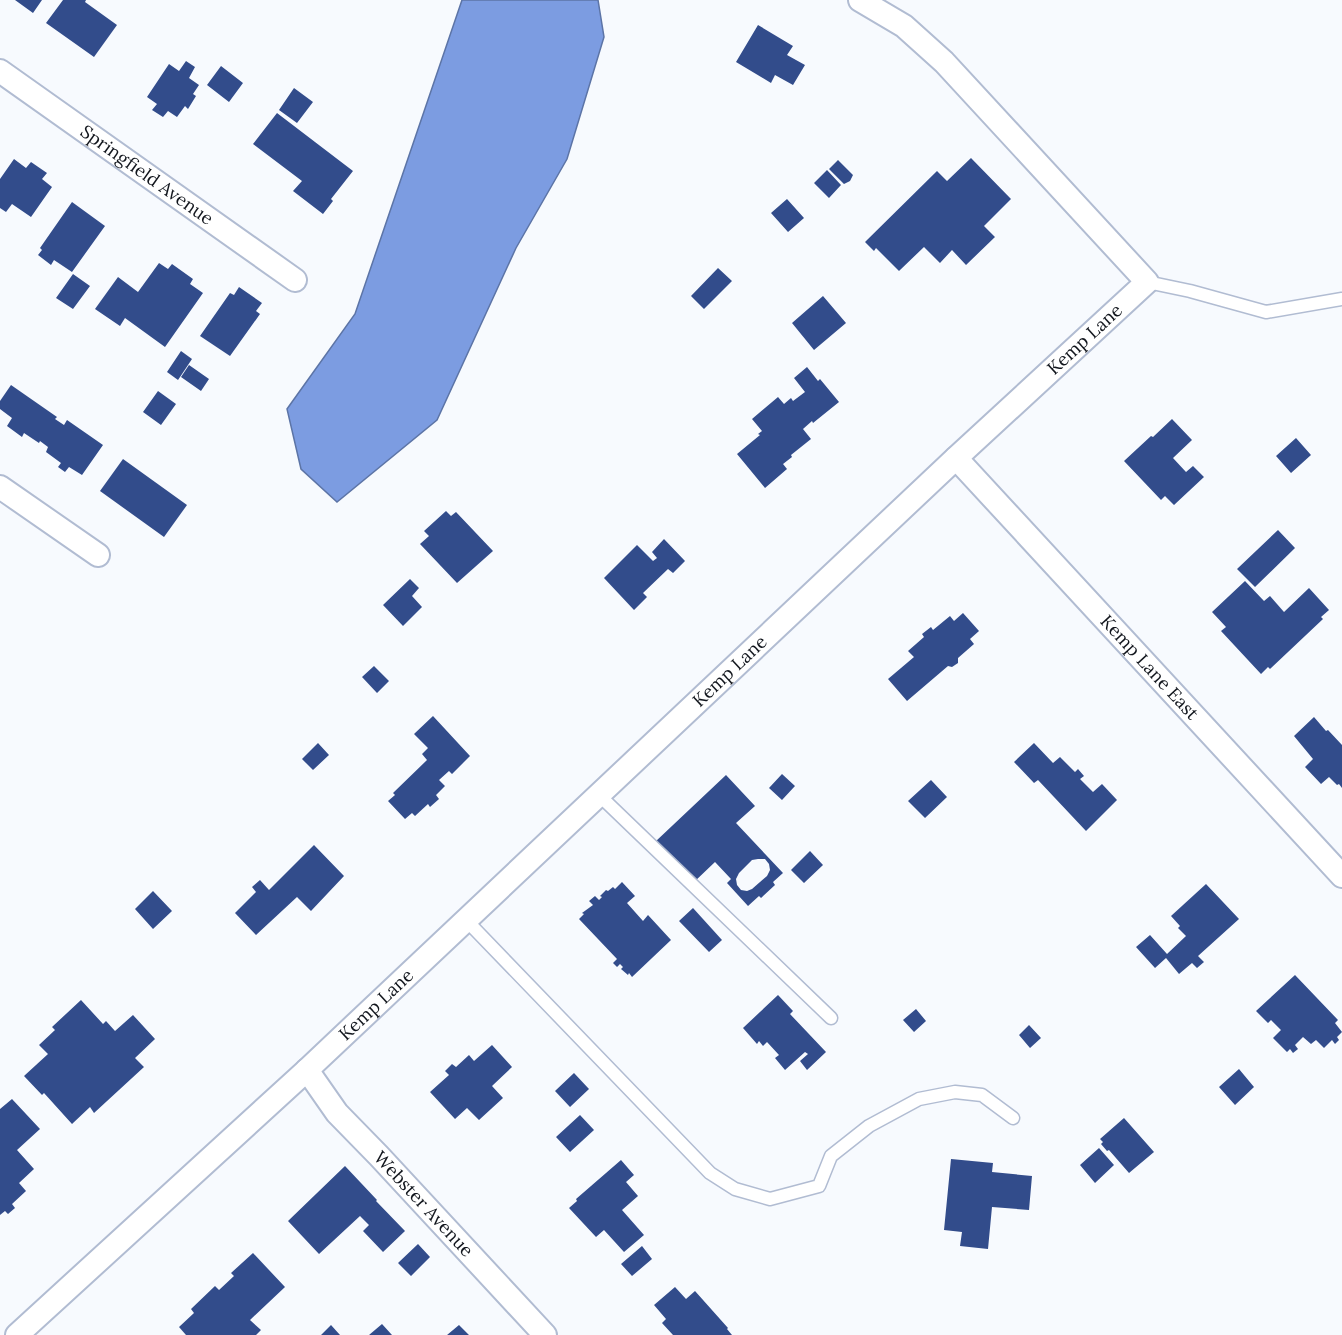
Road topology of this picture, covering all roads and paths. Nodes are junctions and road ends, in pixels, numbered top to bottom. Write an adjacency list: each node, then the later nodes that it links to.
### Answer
1 (860, 0): 4 (street)
2 (0, 71): 3 (street, Springfield Avenue)
3 (295, 280)
4 (1147, 282): 5 (lane); 6 (street, Kemp Lane)
5 (1342, 299)
6 (956, 458): 9 (street, Kemp Lane); 10 (street, Kemp Lane East)
7 (0, 487): 8 (street)
8 (99, 555)
9 (599, 795): 11 (street, Kemp Lane); 12 (lane)
10 (1342, 876)
11 (466, 920): 13 (street, Kemp Lane); 14 (lane)
12 (831, 1018)
13 (307, 1070): 15 (street, Kemp Lane); 16 (street, Webster Avenue)
14 (1013, 1118)
15 (17, 1335)
16 (545, 1335)

